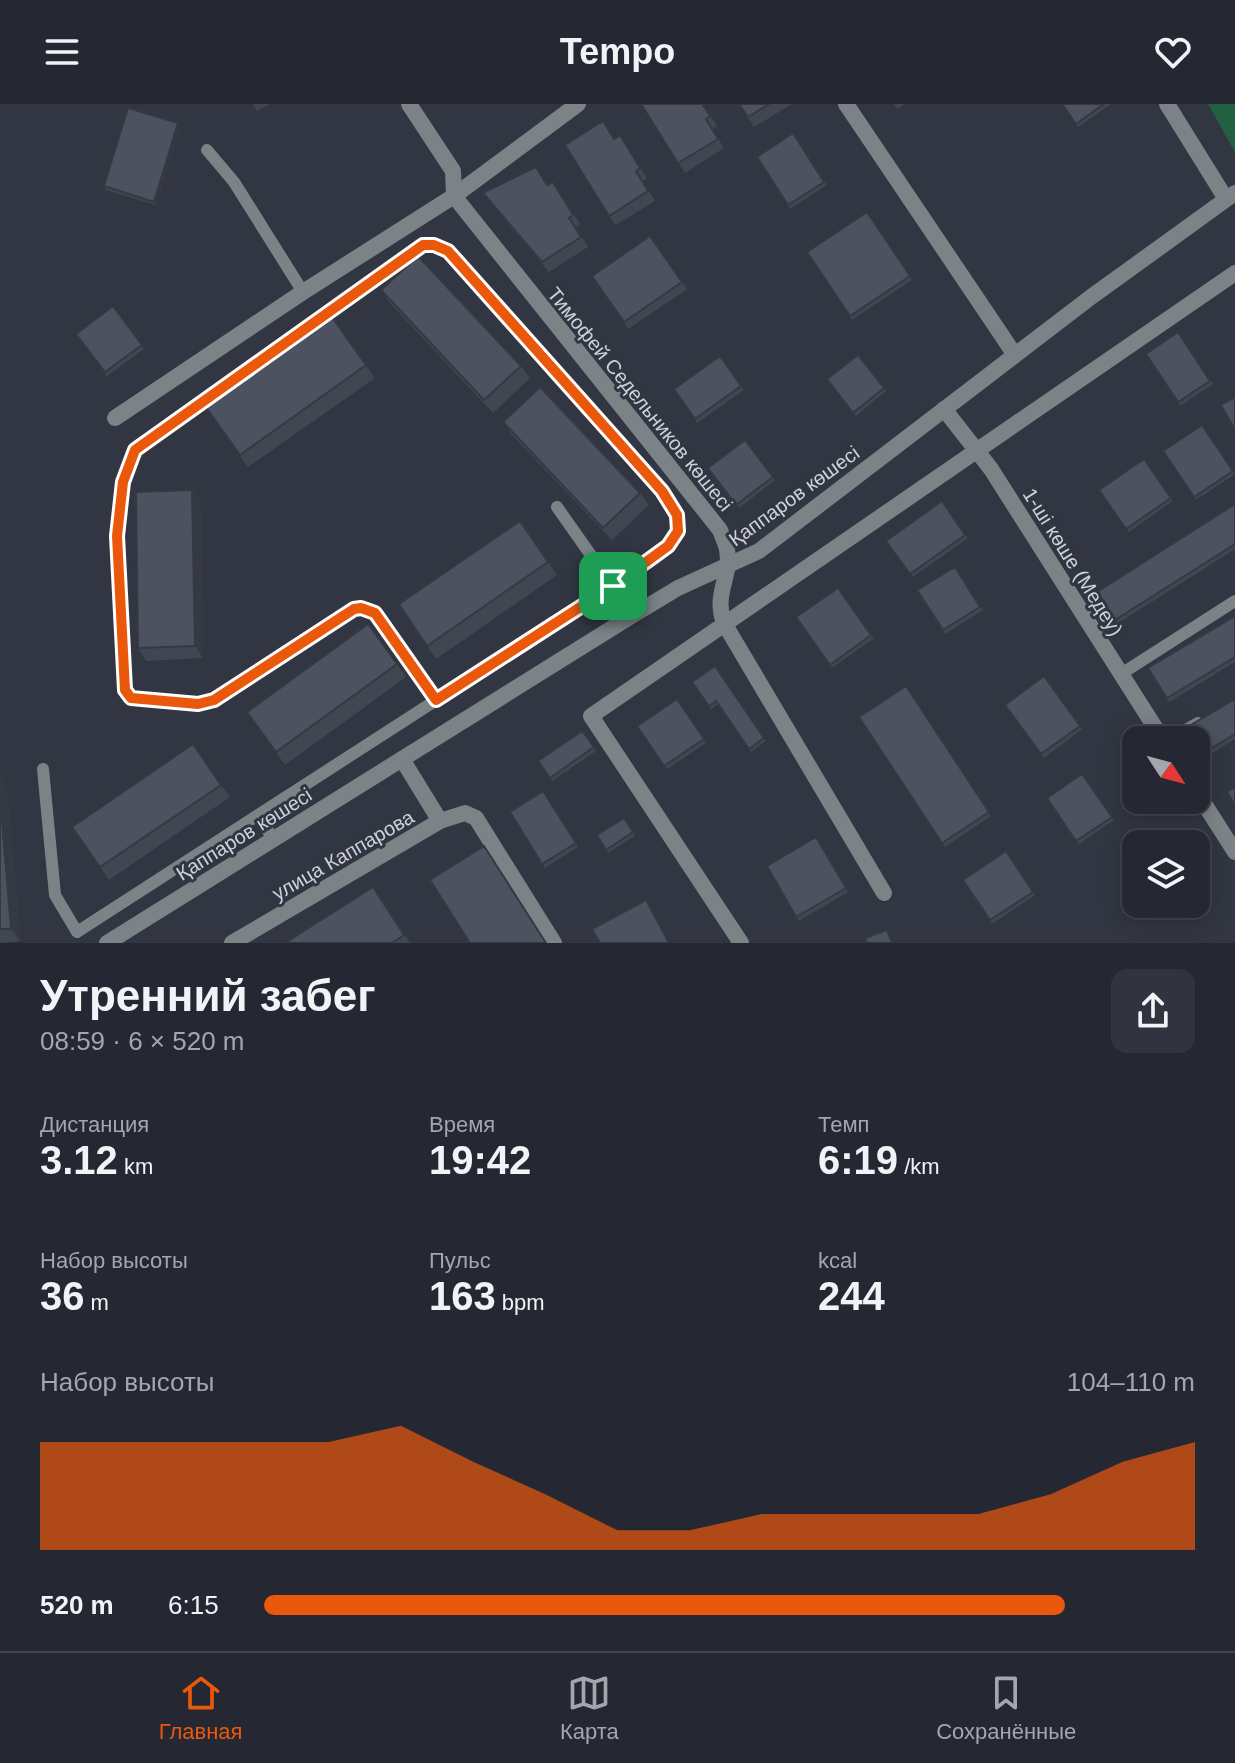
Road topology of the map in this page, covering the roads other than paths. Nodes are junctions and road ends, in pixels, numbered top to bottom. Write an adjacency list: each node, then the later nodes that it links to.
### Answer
1 (409, 104): 6 (street, Тимофей Седельников көшесі)
2 (578, 104): 6 (street)
3 (846, 104): 10 (street)
4 (1167, 104): 7 (street)
5 (207, 150): 9 (lane)
6 (454, 196): 9 (street); 15 (street, Тимофей Седельников көшесі)
7 (1231, 196): 10 (street, Қаппаров көшесі)
8 (1235, 273): 13 (street)
9 (303, 292): 12 (street)
10 (1015, 355): 11 (street, Қаппаров көшесі)
11 (944, 409): 13 (street, 1-ші көше (Медеу)); 15 (street, Қаппаров көшесі)
12 (115, 418)
13 (974, 450): 19 (street); 20 (street, 1-ші көше (Медеу))
14 (557, 507): 16 (lane)
15 (727, 567): 18 (street, Қаппаров көшесі); 19 (street, Тимофей Седельников көшесі)
16 (613, 586): 18 (lane); 21 (lane); 21 (lane)
17 (1235, 601): 20 (lane)
18 (633, 615): 25 (street, Қаппаров көшесі)
19 (724, 623): 32 (street, Тимофей Седельников көшесі); 36 (street)
20 (1121, 674): 23 (street, 1-ші көше (Медеу))
21 (436, 700): 28 (lane)
22 (1208, 717): 24 (lane)
23 (1156, 726)
24 (1192, 726)
25 (402, 759): 29 (street); 30 (street, Қаппаров көшесі)
26 (43, 769): 28 (lane)
27 (1210, 813): 31 (street)
28 (258, 815): 30 (lane)
29 (440, 821): 34 (street, улица Каппарова); 35 (street, улица Каппарова)
30 (273, 839): 33 (street, Қаппаров көшесі)
31 (1235, 852)
32 (884, 893)
33 (107, 943)
34 (232, 943)
35 (554, 943)
36 (741, 943)

